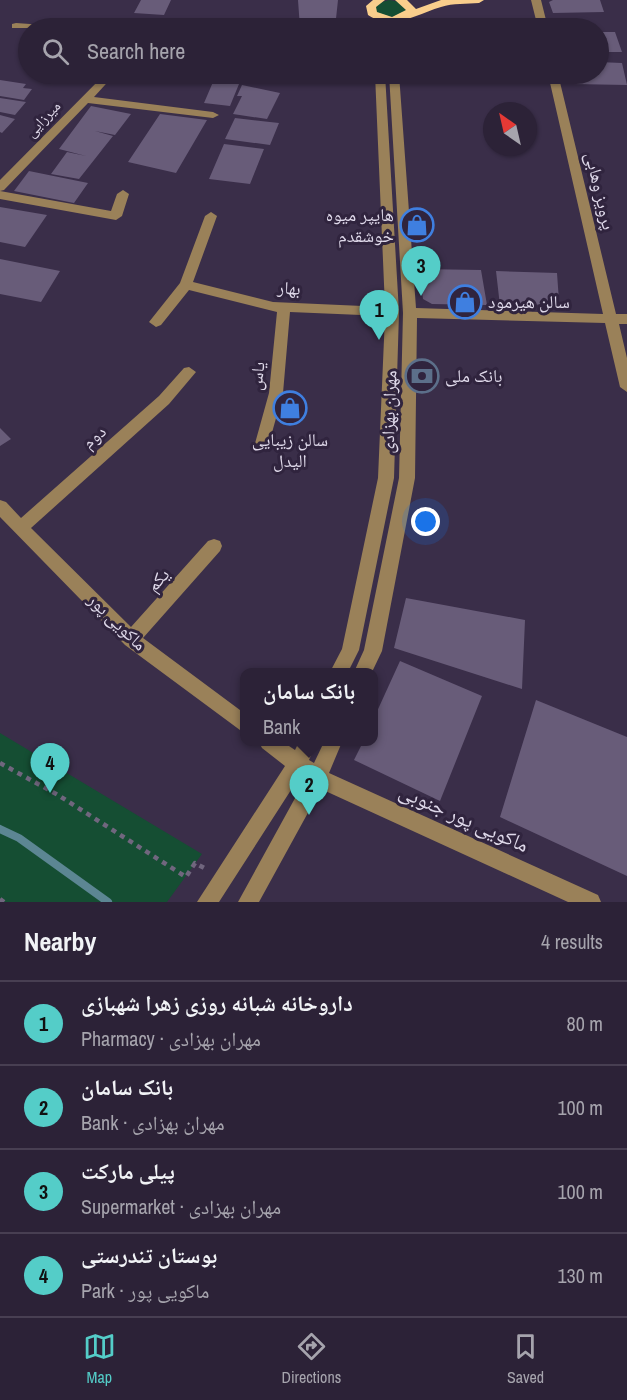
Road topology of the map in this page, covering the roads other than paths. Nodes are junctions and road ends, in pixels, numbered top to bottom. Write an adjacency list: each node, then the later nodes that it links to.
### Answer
1 (378, 0): 6 (main road)
2 (400, 0): 5 (main road)
3 (479, 0): 5 (main road)
4 (536, 0): 8 (street)
5 (405, 17): 7 (main road)
6 (378, 18)
7 (402, 18)
8 (540, 18)
9 (100, 84): 13 (street, میرزایی)
10 (381, 84): 21 (street, مهران بهزادی)
11 (395, 84): 22 (street, مهران بهزادی)
12 (555, 84): 23 (street, پرویز وهابی)
13 (84, 99): 14 (street); 15 (street, میرزایی)
14 (213, 115)
15 (0, 187)
16 (123, 194): 17 (street)
17 (0, 195)
18 (211, 216): 19 (street)
19 (186, 285): 20 (street, بهار); 25 (street)
20 (284, 307): 21 (street, بهار); 28 (street, یاس)
21 (392, 312): 33 (street, مهران بهزادی)
22 (410, 313): 23 (street); 34 (street, مهران بهزادی)
23 (612, 318): 24 (street); 27 (street, پرویز وهابی)
24 (627, 319)
25 (156, 322)
26 (189, 372): 30 (street, دوم)
27 (627, 387)
28 (261, 447)
29 (0, 507): 30 (street, ماکویی‌ پور)
30 (22, 527): 32 (street, ماکویی‌ پور)
31 (214, 546): 32 (street, یکم)
32 (131, 639): 35 (street, ماکویی‌ پور)
33 (341, 668)
34 (365, 668)
35 (240, 721)
36 (275, 746): 39 (street)
37 (306, 746): 39 (street)
38 (331, 746): 40 (street)
39 (298, 763): 40 (street, ماکویی‌ پور جنوبی); 43 (street)
40 (317, 777): 41 (street, ماکویی‌ پور جنوبی); 42 (street)
41 (562, 896): 44 (street, ماکویی‌ پور جنوبی)
42 (250, 899)
43 (207, 902)
44 (591, 902)

